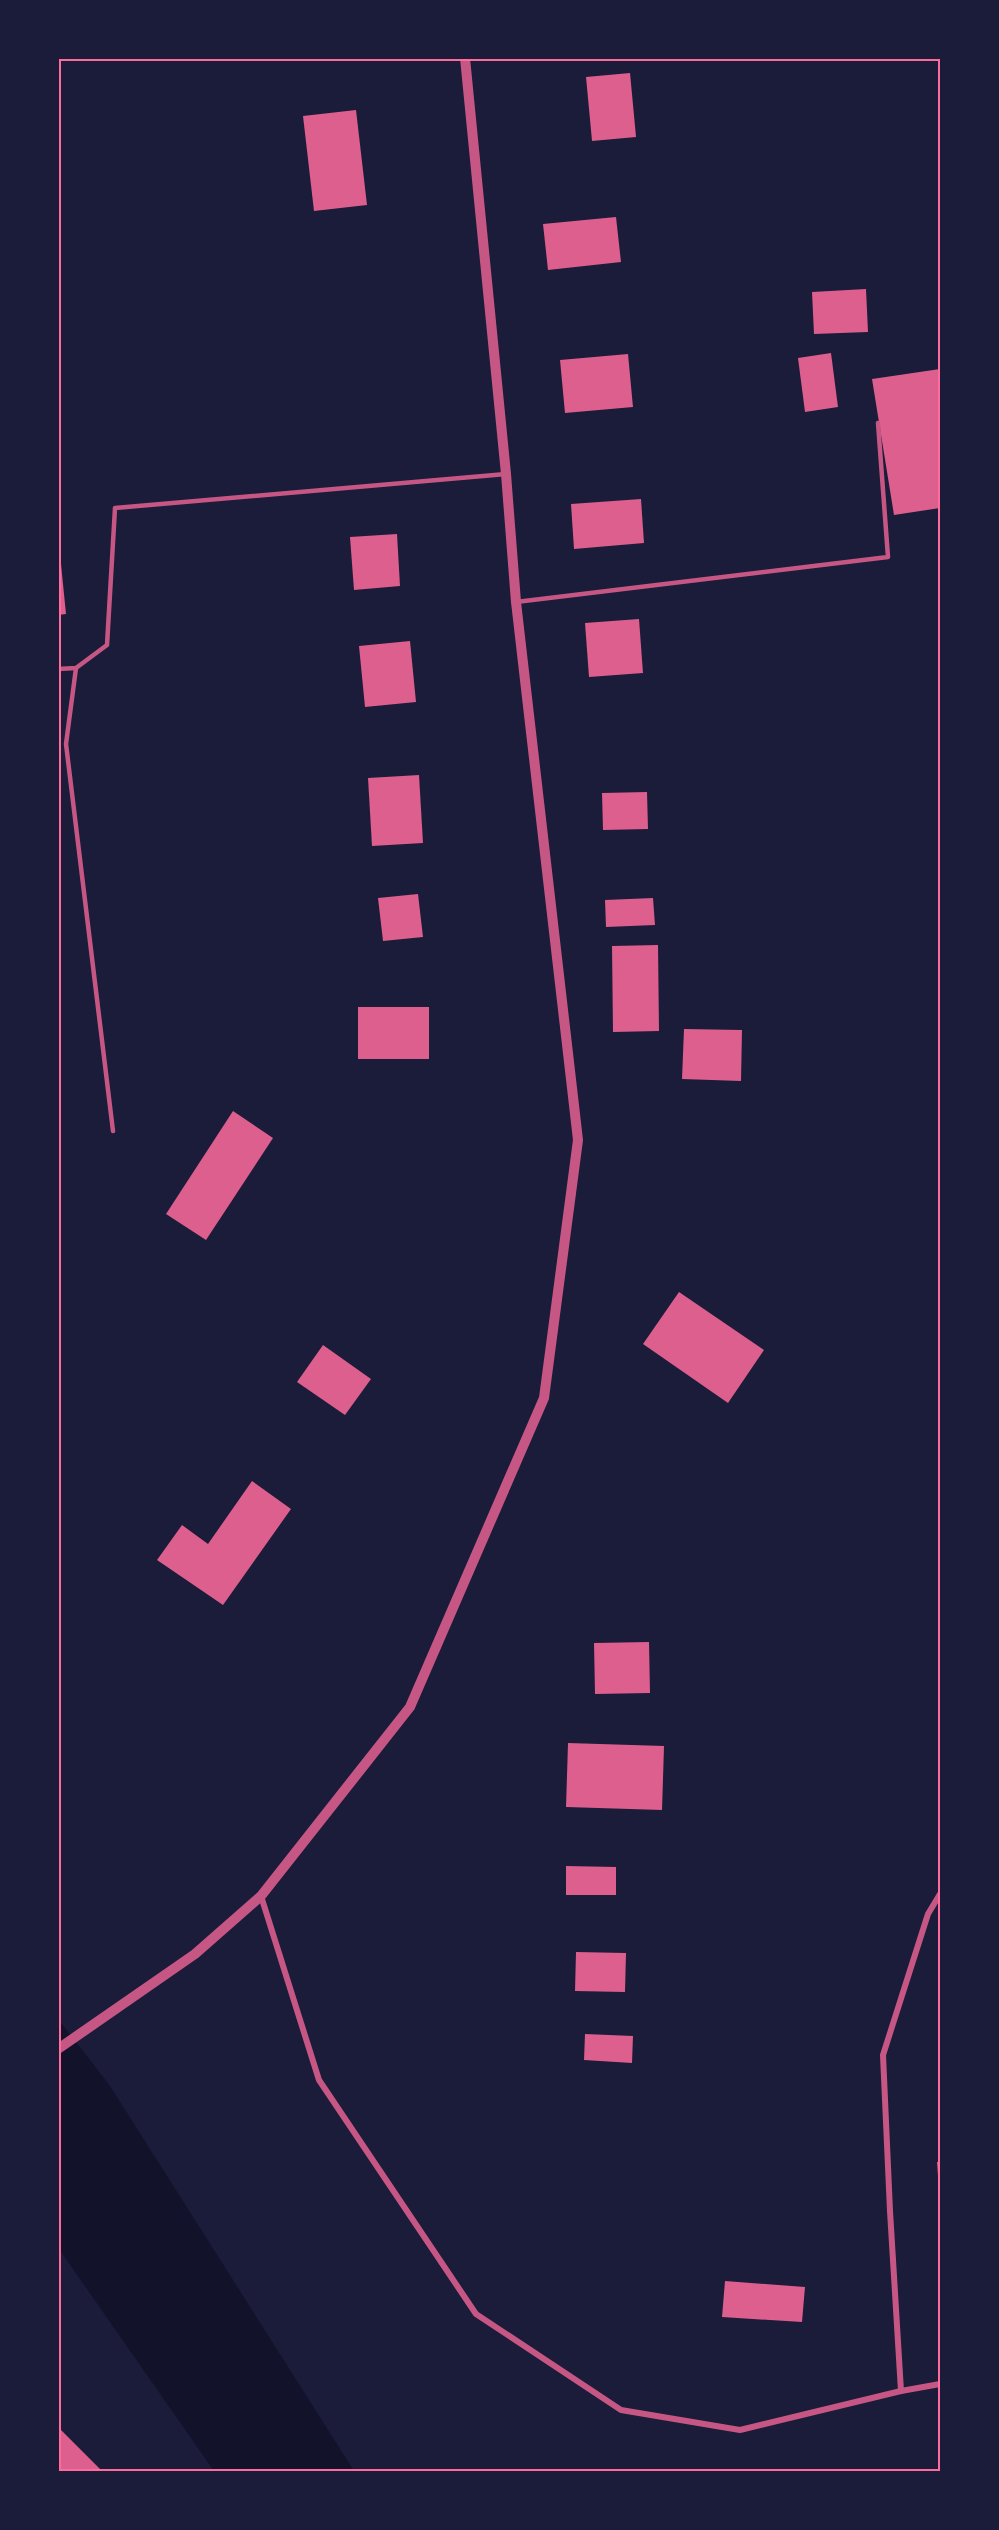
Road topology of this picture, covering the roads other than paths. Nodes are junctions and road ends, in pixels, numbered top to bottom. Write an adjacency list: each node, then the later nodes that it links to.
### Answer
1 (465, 58): 3 (street)
2 (878, 423): 4 (lane)
3 (506, 474): 4 (street); 5 (lane)
4 (516, 602): 9 (street)
5 (76, 668): 6 (lane); 7 (lane)
6 (58, 669)
7 (113, 1131)
8 (940, 1894): 12 (street)
9 (261, 1896): 10 (street); 12 (street)
10 (58, 2049)
11 (940, 2384): 12 (street)
12 (902, 2391)

